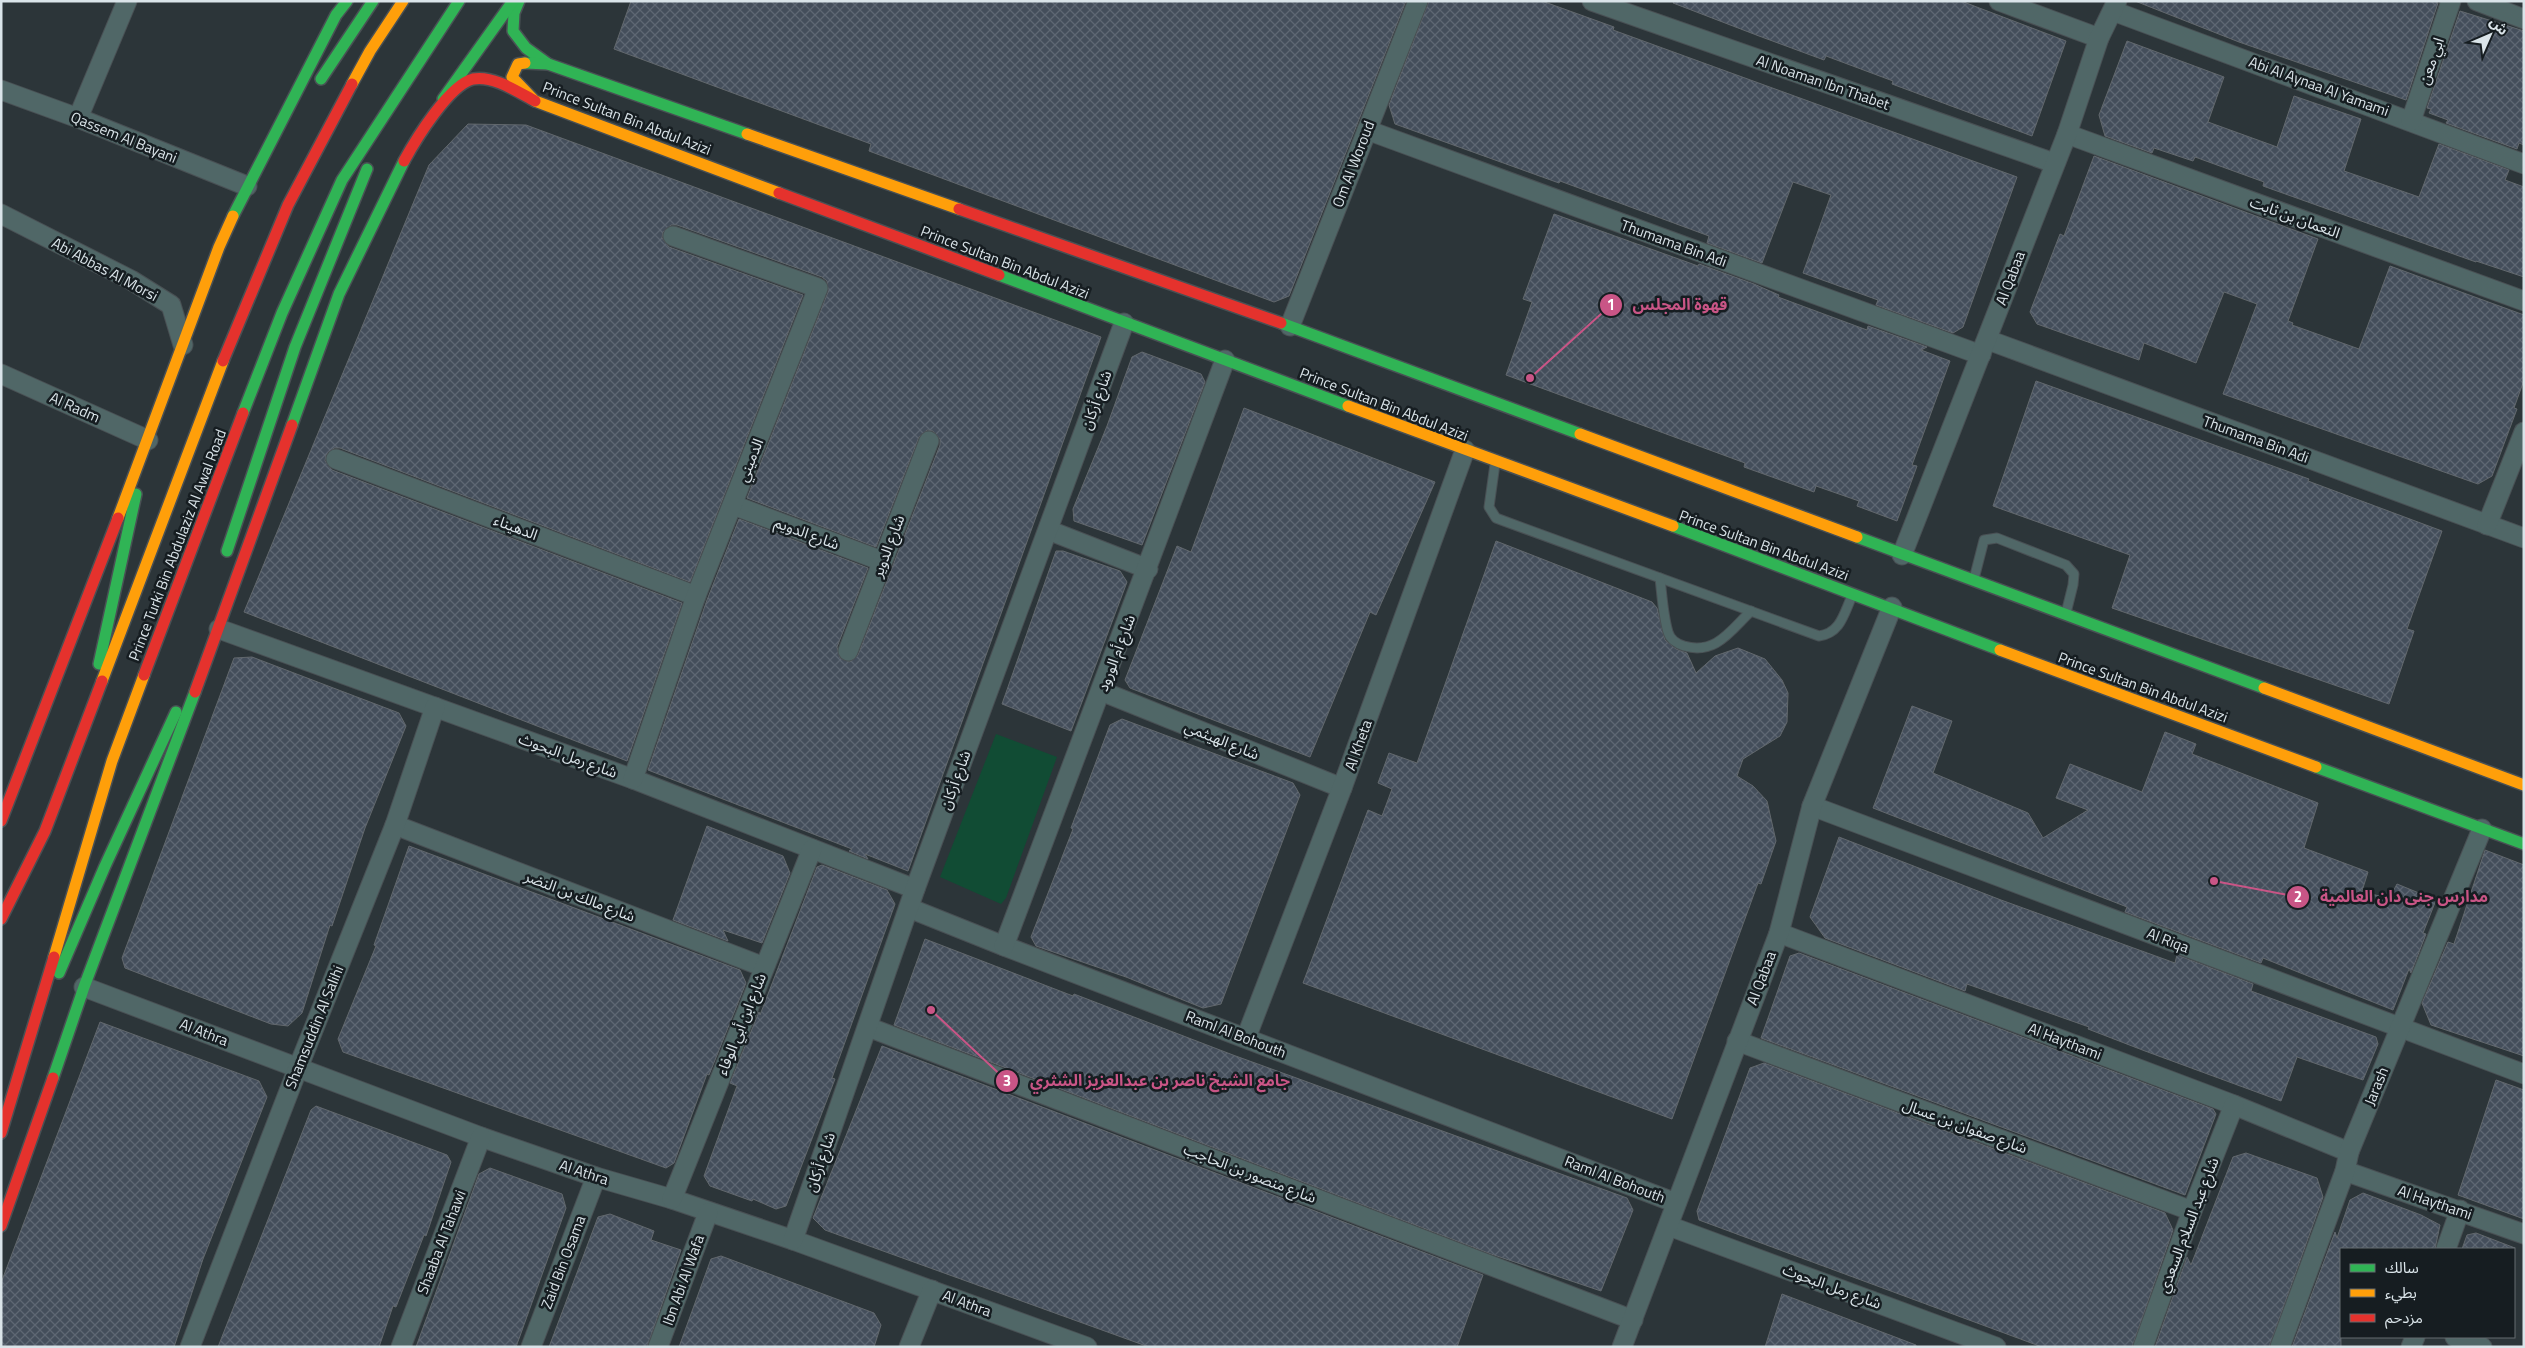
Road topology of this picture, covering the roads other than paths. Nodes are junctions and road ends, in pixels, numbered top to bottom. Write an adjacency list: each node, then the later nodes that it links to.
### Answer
1 (127, 1): 20 (street)
2 (347, 1): 30 (main road)
3 (373, 1): 17 (main road)
4 (403, 1): 67 (main road, Prince Turki Bin Abdulaziz Al Awal Road)
5 (460, 1): 24 (main road); 88 (main road, Prince Turki Bin Abdulaziz Al Awal Road)
6 (513, 1): 25 (main road)
7 (519, 1): 16 (main road)
8 (1418, 1): 22 (street, Om Al Woroud)
9 (1592, 1): 28 (street, Al Noaman Ibn Thabet)
10 (1999, 1): 15 (street)
11 (2451, 1): 21 (street, ابي معن)
12 (2476, 1): 14 (street)
13 (2115, 6): 15 (street, Al Qabaa); 21 (street, Abi Al Aynaa Al Yamami)
14 (2524, 19)
15 (2099, 38): 23 (street, Al Qabaa)
16 (548, 64): 19 (main road, Prince Sultan Bin Abdul Azizi); 35 (main road, Prince Sultan Bin Abdul Azizi)
17 (316, 88)
18 (1, 90): 20 (street, Qassem Al Bayani)
19 (535, 101): 25 (main road); 34 (main road, Prince Sultan Bin Abdul Azizi)
20 (78, 118): 30 (street, Qassem Al Bayani)
21 (2411, 121): 29 (street, Abi Al Aynaa Al Yamami)
22 (1367, 130): 35 (street, Om Al Woroud); 37 (street, Thumama Bin Adi)
23 (2067, 134): 28 (street, Al Qabaa); 33 (street, النعمان بن ثابت)
24 (384, 138)
25 (411, 148): 61 (main road)
26 (374, 154): 52 (main road)
27 (278, 156): 36 (main road)
28 (2054, 163): 37 (street, Al Qabaa)
29 (2524, 164)
30 (247, 186): 36 (main road)
31 (1, 214): 36 (street, Abi Abbas Al Morsi)
32 (673, 236): 46 (street, الدميني)
33 (2524, 301)
34 (1124, 323): 38 (main road, Prince Sultan Bin Abdul Azizi); 48 (street, شارع أركان)
35 (1290, 326): 50 (main road, Prince Sultan Bin Abdul Azizi)
36 (183, 345): 41 (main road)
37 (1984, 347): 47 (street, Thumama Bin Adi); 50 (street, Al Qabaa)
38 (1225, 360): 43 (main road, Prince Sultan Bin Abdul Azizi); 53 (street, شارع أم الورود)
39 (1, 374): 41 (street, Al Radm)
40 (2524, 432): 47 (street)
41 (148, 440): 67 (main road); 72 (main road)
42 (929, 441): 51 (street, شارع الدوير)
43 (1465, 450): 45 (main road, Prince Sultan Bin Abdul Azizi); 70 (street, Al Kheta)
44 (336, 459): 57 (street, الدهيناء)
45 (1495, 461): 54 (lane); 56 (main road, Prince Sultan Bin Abdul Azizi)
46 (733, 505): 51 (street, شارع الدويم); 57 (street, الدميني)
47 (2487, 525): 49 (street, Thumama Bin Adi)
48 (1048, 530): 53 (street); 77 (street, شارع أركان)
49 (2524, 538)
50 (1902, 555): 55 (main road, Prince Sultan Bin Abdul Azizi)
51 (882, 561): 62 (street, شارع الدوير)
52 (223, 564)
53 (1148, 568): 64 (street, شارع أم الورود)
54 (1660, 578): 59 (lane); 59 (lane)
55 (1973, 582): 60 (main road, Prince Sultan Bin Abdul Azizi); 60 (lane)
56 (1853, 594): 58 (main road, Prince Sultan Bin Abdul Azizi); 59 (lane)
57 (696, 596): 69 (street, الدميني)
58 (1892, 607): 71 (street, Al Qabaa); 74 (main road, Prince Sultan Bin Abdul Azizi)
59 (1751, 611)
60 (2066, 616): 68 (main road, Prince Sultan Bin Abdul Azizi)
61 (219, 629): 65 (main road); 66 (street, شارع رمل البحوث); 83 (main road)
62 (848, 651)
63 (192, 665): 65 (main road)
64 (1101, 691): 70 (street, شارع الهيثمي); 81 (street, شارع أم الورود)
65 (185, 692): 88 (main road)
66 (435, 707): 69 (street, شارع رمل البحوث); 73 (street, Shamsuddin Al Salihi)
67 (86, 725): 79 (main road, Prince Turki Bin Abdulaziz Al Awal Road)
68 (2522, 778)
69 (633, 779): 76 (street, شارع رمل البحوث)
70 (1342, 788): 86 (street, Al Kheta)
71 (1812, 806): 80 (street, Al Qabaa); 85 (street, Al Riqa)
72 (1, 821)
73 (395, 825): 82 (street, شارع مالك بن النضر); 89 (street, Shamsuddin Al Salihi)
74 (2482, 829): 75 (main road, Prince Sultan Bin Abdul Azizi); 85 (street, Jarash)
75 (2524, 844)
76 (812, 849): 77 (street, شارع رمل البحوث); 82 (street, شارع ابن أبي الوفاء)
77 (914, 889): 78 (street, شارع أركان)
78 (909, 908): 81 (street, Raml Al Bohouth); 84 (street, شارع أركان)
79 (1, 919)
80 (1778, 933): 87 (street, Al Qabaa); 92 (street, Al Haythami)
81 (1004, 946): 86 (street, Raml Al Bohouth)
82 (764, 967): 98 (street, شارع ابن أبي الوفاء)
83 (84, 987): 89 (street, Al Athra); 103 (main road)
84 (868, 1027): 106 (street, شارع أركان); 109 (street, شارع منصور بن الحاجب)
85 (2399, 1028): 90 (street, Al Riqa); 95 (street, Jarash)
86 (1246, 1038): 99 (street, Raml Al Bohouth)
87 (1737, 1041): 99 (street, Al Qabaa); 101 (street, شارع صفوان بن عسال)
88 (26, 1050): 91 (main road); 93 (main road, Prince Turki Bin Abdulaziz Al Awal Road)
89 (298, 1068): 94 (street, Al Athra); 111 (street, Shamsuddin Al Salihi)
90 (2524, 1074)
91 (1, 1096)
92 (2234, 1105): 95 (street, Al Haythami); 101 (street, شارع عبد السلام السعدي)
93 (1, 1133)
94 (481, 1137): 97 (street, Al Athra); 112 (street, Shaaba Al Tahawi)
95 (2349, 1152): 96 (street, Jarash)
96 (2345, 1171): 100 (street, Al Haythami); 120 (street, Jarash)
97 (596, 1177): 98 (street, Al Athra); 113 (street, Zaid Bin Osama)
98 (672, 1199): 102 (street, Al Athra)
99 (1676, 1203): 104 (street, Al Qabaa)
100 (2460, 1210): 105 (street, Al Haythami); 107 (street)
101 (2192, 1211): 119 (street, شارع عبد السلام السعدي)
102 (708, 1213): 106 (street, Al Athra); 114 (street, Ibn Abi Al Wafa)
103 (1, 1226)
104 (1669, 1226): 109 (street, Al Qabaa); 118 (street, شارع رمل البحوث)
105 (2524, 1234)
106 (793, 1240): 108 (street, Al Athra)
107 (2446, 1248)
108 (932, 1290): 115 (street); 116 (street, Al Athra)
109 (1632, 1320): 117 (street, Al Qabaa)
110 (2458, 1338): 121 (street)
111 (190, 1347)
112 (401, 1347)
113 (530, 1347)
114 (658, 1347)
115 (909, 1347)
116 (1088, 1347)
117 (1622, 1347)
118 (1996, 1347)
119 (2143, 1347)
120 (2280, 1347)
121 (2482, 1347)

